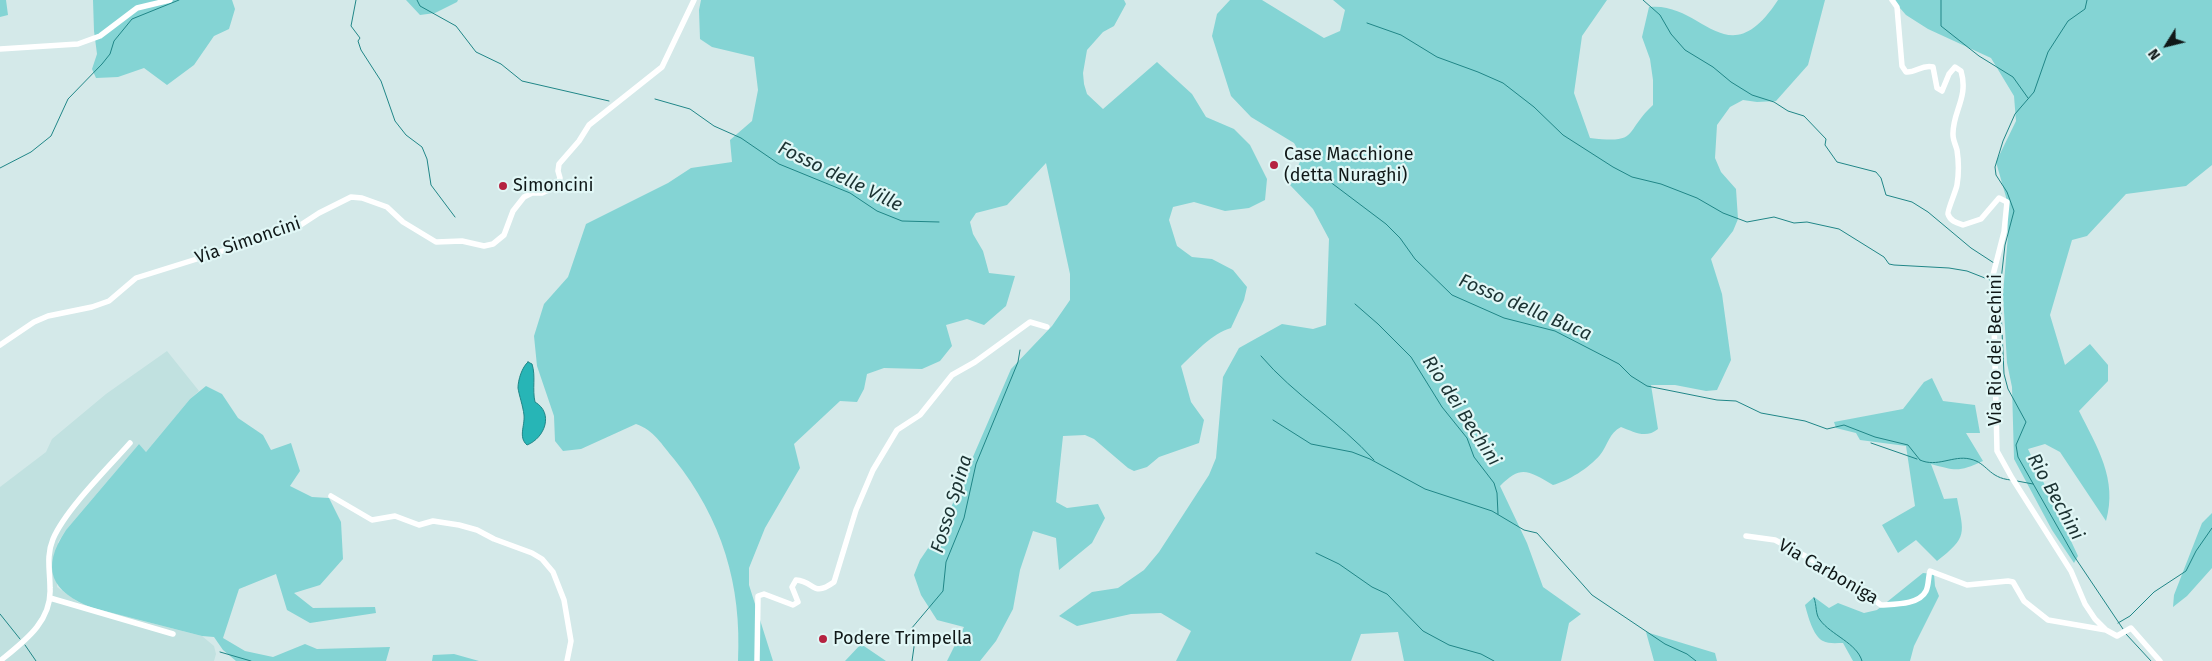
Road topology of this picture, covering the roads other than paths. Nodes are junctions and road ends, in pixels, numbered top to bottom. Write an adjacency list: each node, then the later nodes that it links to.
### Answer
1 (170, 0): 4 (street)
2 (694, 0): 6 (street, Via Simoncini)
3 (1892, 0): 11 (street, Via Rio dei Bechini)
4 (0, 49)
5 (1047, 327): 15 (street)
6 (0, 346)
7 (130, 443): 10 (street)
8 (331, 496): 14 (street)
9 (1746, 536): 11 (street, Via Carboniga)
10 (50, 598): 12 (street); 13 (street)
11 (2106, 630): 16 (street)
12 (173, 634)
13 (0, 661)
14 (567, 661)
15 (757, 661)
16 (2160, 661)

